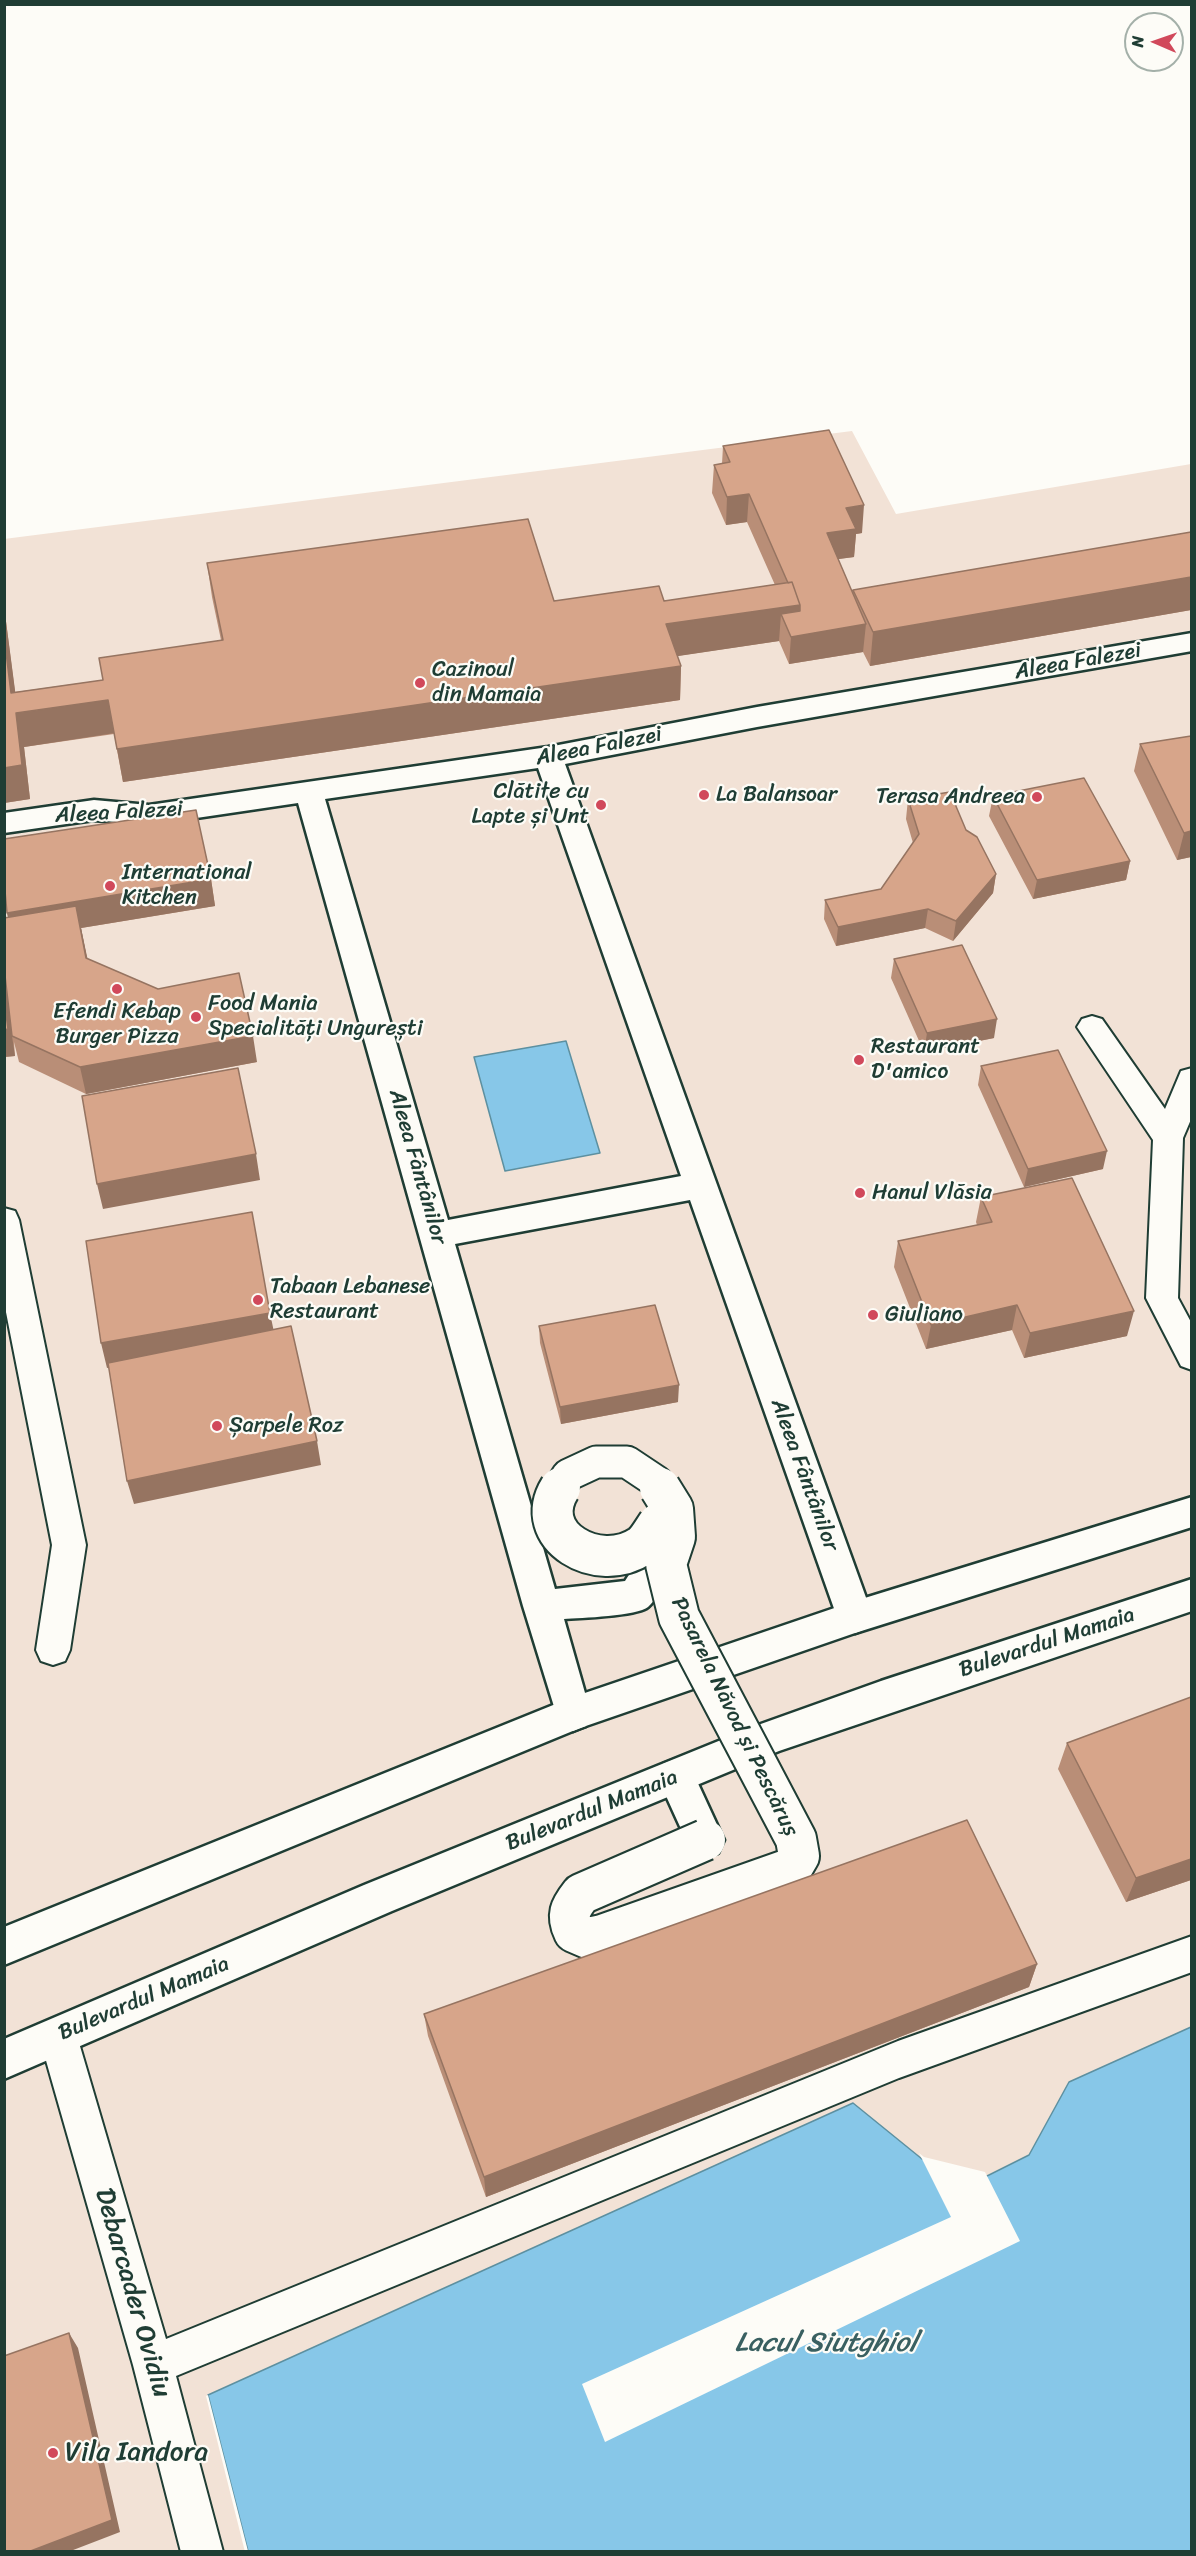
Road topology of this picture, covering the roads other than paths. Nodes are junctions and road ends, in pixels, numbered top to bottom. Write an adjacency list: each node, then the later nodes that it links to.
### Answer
1 (1191, 642): 2 (street, Aleea Falezei)
2 (548, 757): 3 (street, Aleea Falezei); 8 (street, Aleea Fântânilor)
3 (309, 793): 4 (street, Aleea Falezei); 10 (street, Aleea Fântânilor)
4 (4, 824)
5 (1092, 1027): 7 (lane)
6 (1191, 1079): 7 (lane)
7 (1168, 1138): 11 (lane)
8 (700, 1185): 10 (street); 15 (street, Aleea Fântânilor)
9 (4, 1220): 16 (lane)
10 (436, 1235): 14 (street, Aleea Fântânilor)
11 (1191, 1357)
12 (1191, 1512): 15 (street)
13 (1191, 1595): 18 (street, Bulevardul Mamaia)
14 (541, 1606): 17 (street, Aleea Fântânilor); 18 (street, Pasarela Năvod și Pescăruș, bridge)
15 (855, 1617): 17 (street)
16 (53, 1650)
17 (573, 1714): 19 (street)
18 (676, 1776): 21 (street, Bulevardul Mamaia)
19 (4, 1946)
20 (1191, 1954): 23 (lane)
21 (58, 2036): 22 (street, Bulevardul Mamaia); 23 (lane, Debarcader Ovidiu)
22 (4, 2059)
23 (153, 2365): 24 (lane, Debarcader Ovidiu)
24 (202, 2552)

